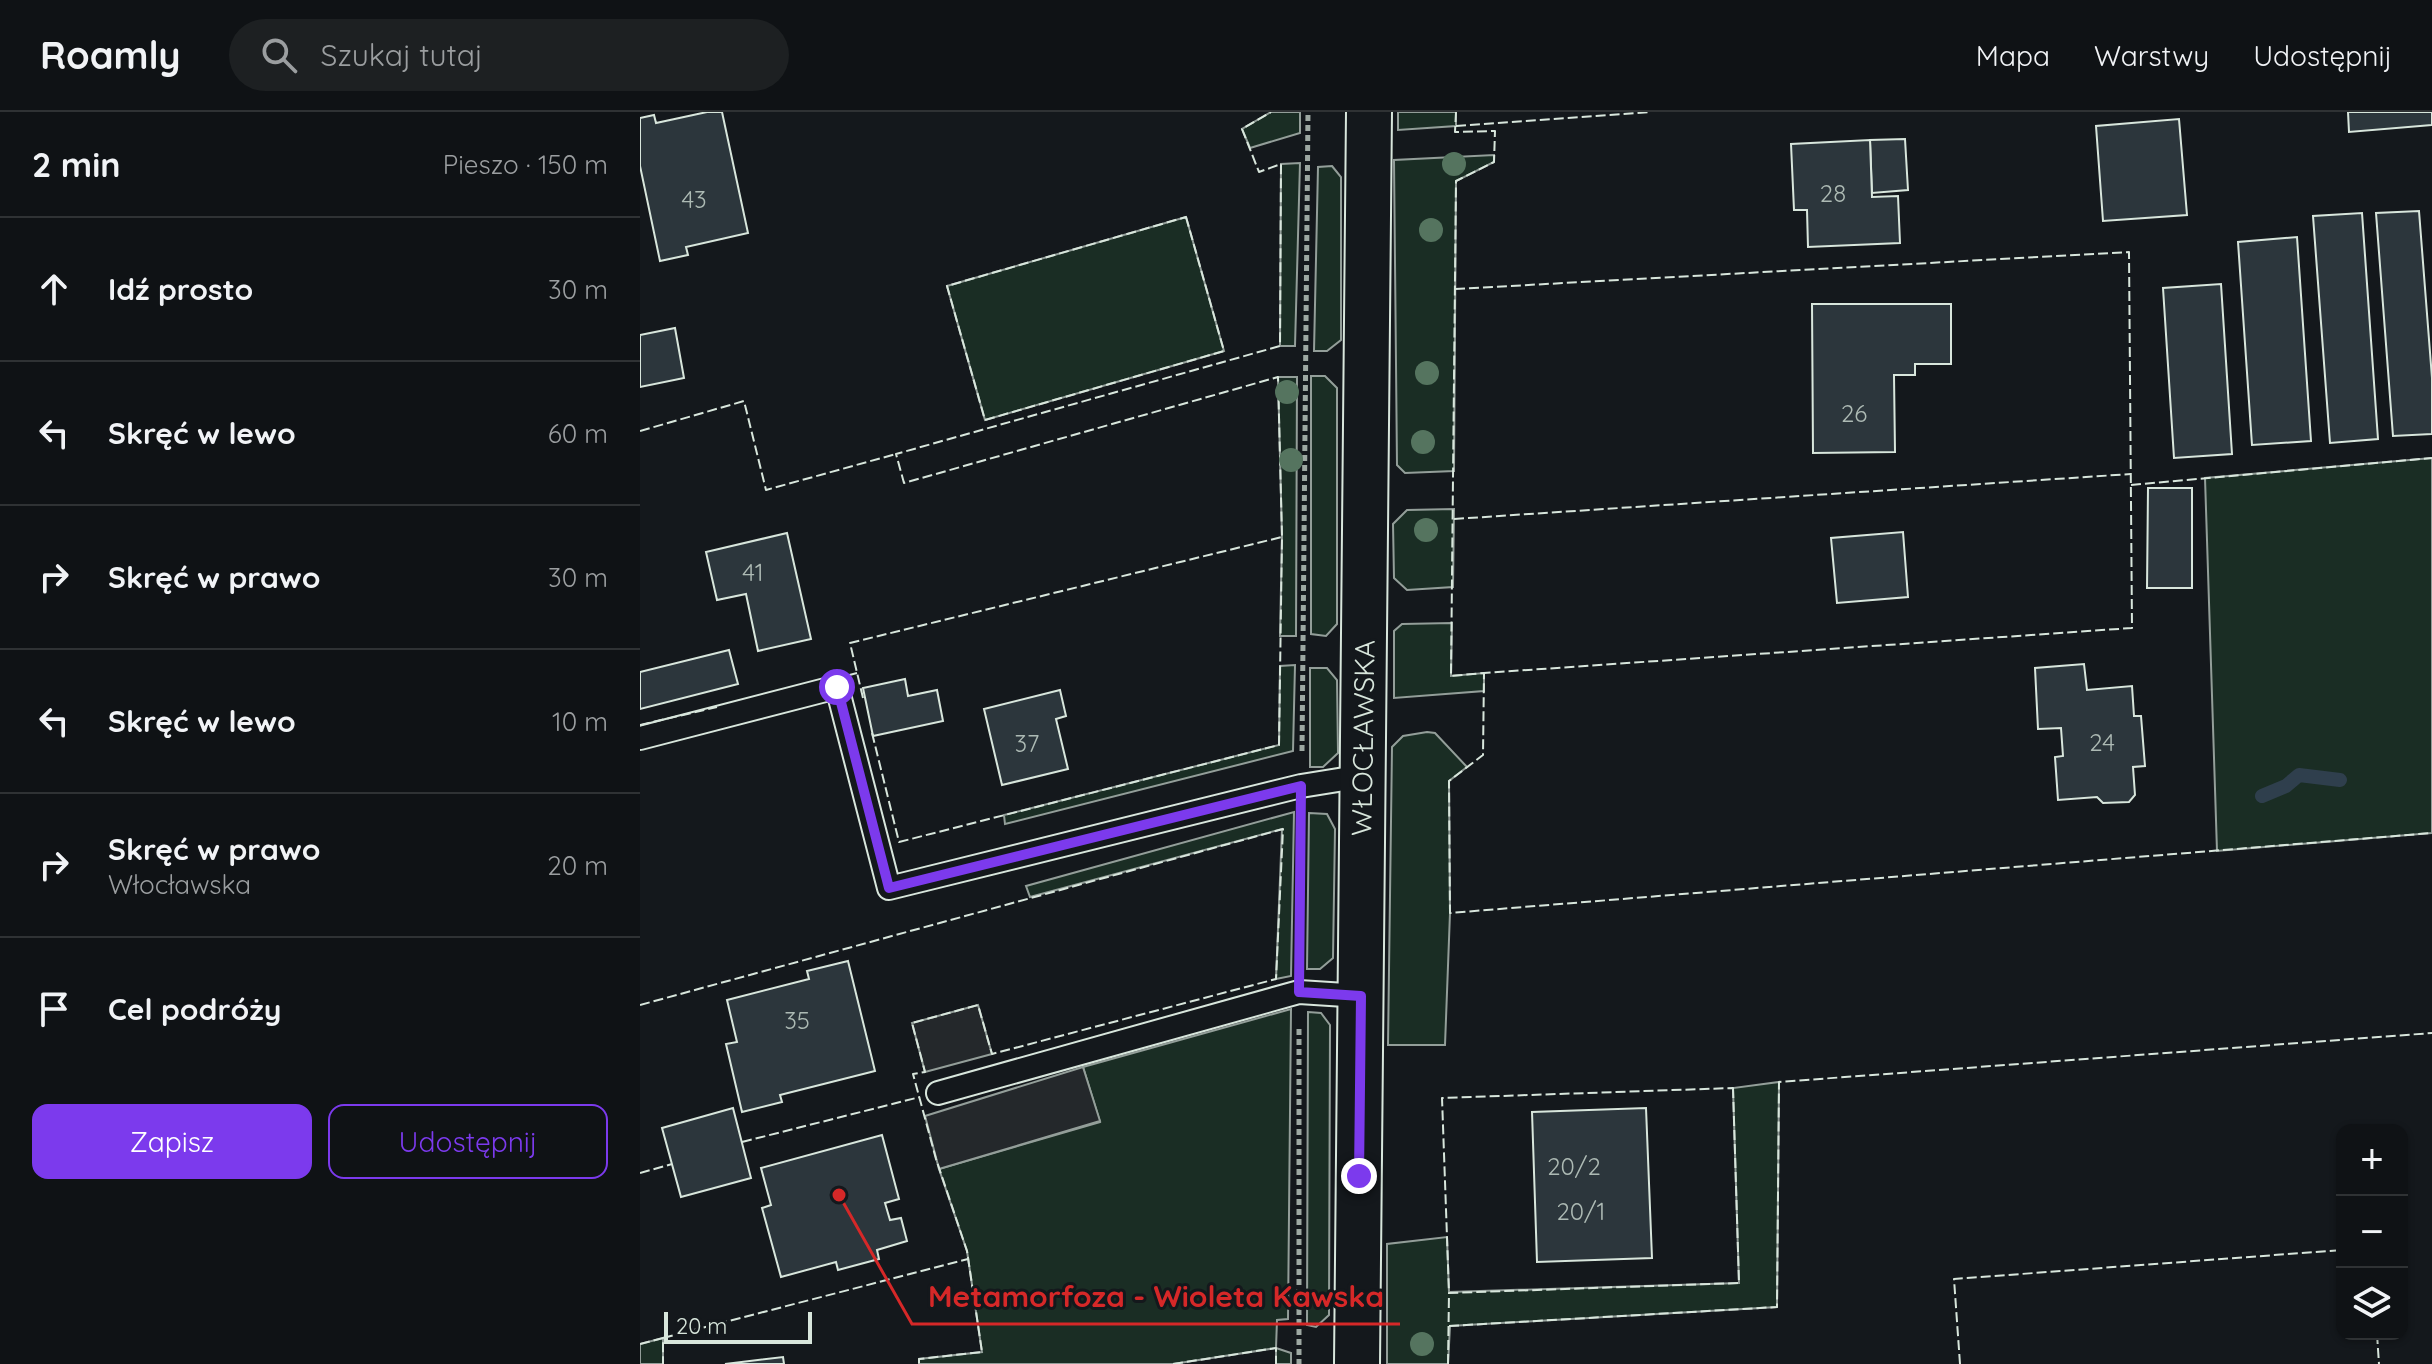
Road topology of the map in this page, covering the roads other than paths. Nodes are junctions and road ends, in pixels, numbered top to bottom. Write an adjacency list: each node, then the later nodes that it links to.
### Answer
1 (1369, 112): 3 (main road, WŁOCŁAWSKA)
2 (640, 738): 3 (lane)
3 (1363, 776): 4 (main road, WŁOCŁAWSKA)
4 (1361, 996): 5 (lane); 6 (main road, WŁOCŁAWSKA)
5 (938, 1093)
6 (1357, 1364)

